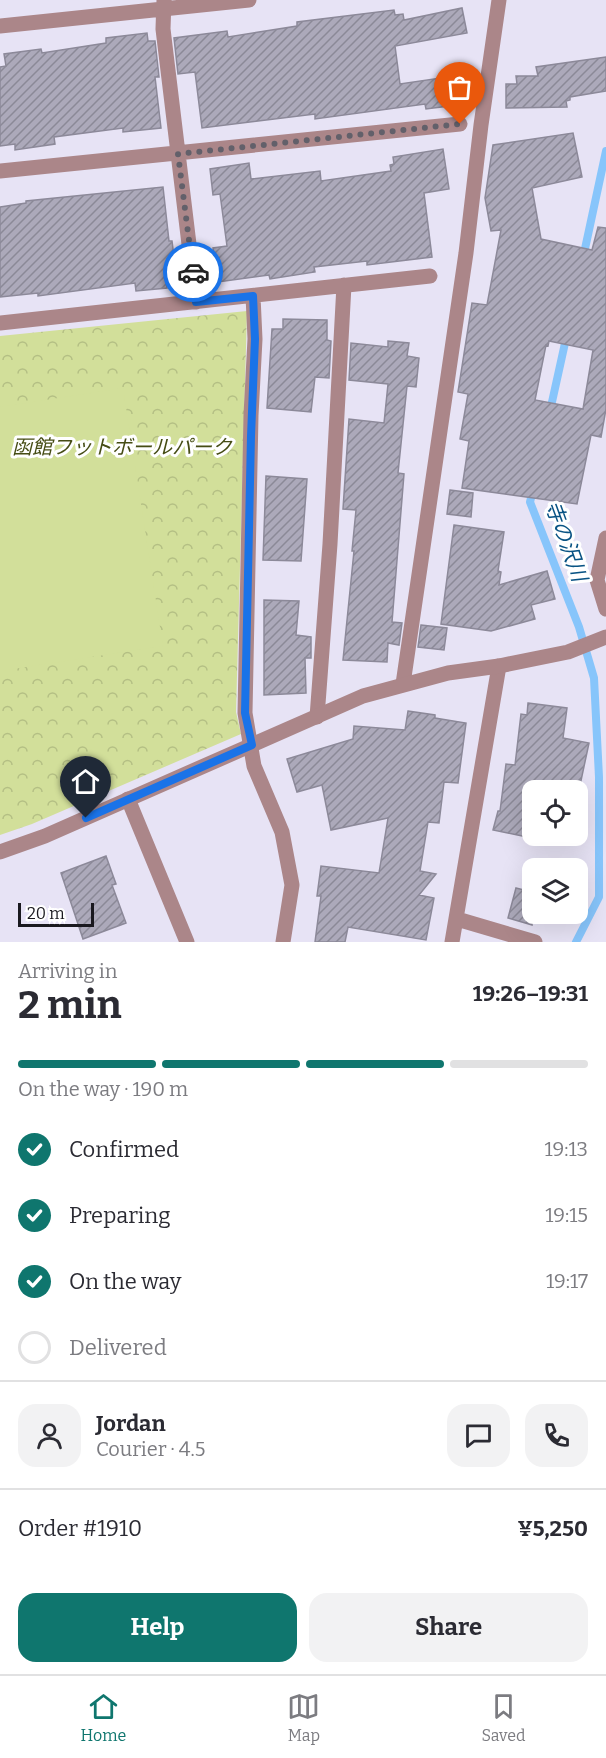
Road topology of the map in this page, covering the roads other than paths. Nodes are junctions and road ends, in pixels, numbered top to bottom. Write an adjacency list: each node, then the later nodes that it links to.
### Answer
1 (249, 0): 3 (street)
2 (500, 0): 17 (street)
3 (163, 5): 4 (street); 6 (street)
4 (0, 26)
5 (460, 124): 6 (street)
6 (178, 154): 7 (street); 11 (street)
7 (0, 171)
8 (430, 276): 9 (street)
9 (344, 285): 10 (street); 18 (street)
10 (253, 296): 11 (street); 19 (street)
11 (196, 302): 12 (street)
12 (0, 323)
13 (606, 538): 14 (street)
14 (606, 609)
15 (603, 639): 16 (street)
16 (499, 666): 17 (street); 22 (street)
17 (403, 684): 18 (street)
18 (317, 717): 19 (street)
19 (252, 745): 20 (street); 24 (street)
20 (128, 799): 21 (street); 23 (street)
21 (0, 852)
22 (457, 919): 25 (street); 26 (street)
23 (187, 942)
24 (283, 942)
25 (452, 942)
26 (535, 942)

